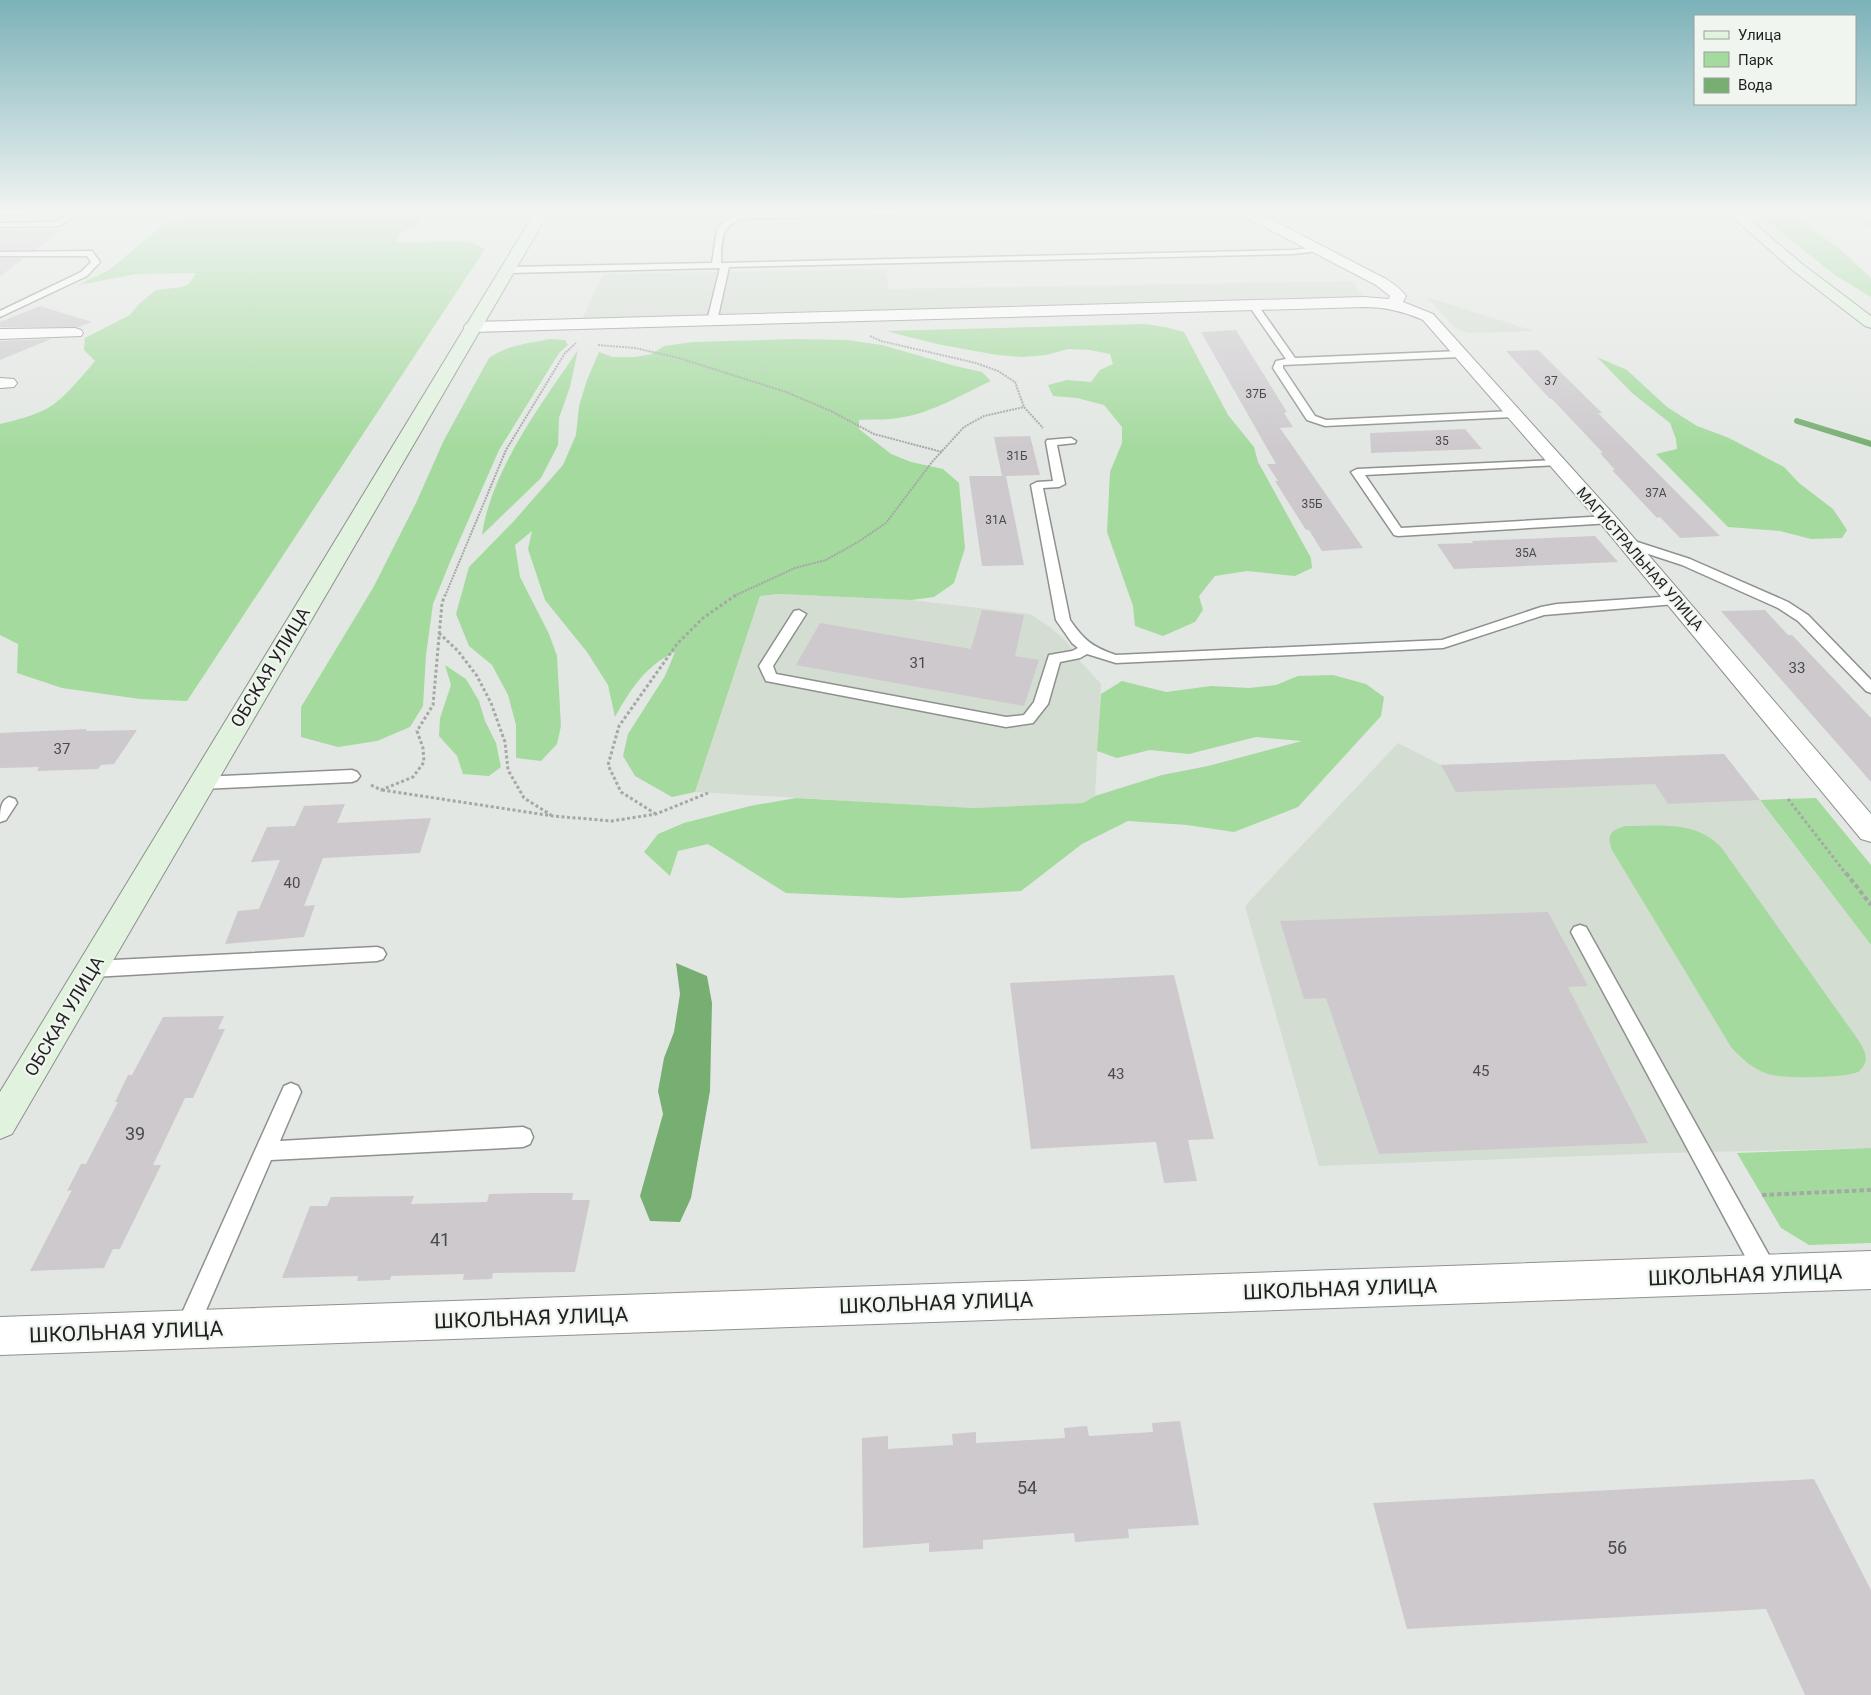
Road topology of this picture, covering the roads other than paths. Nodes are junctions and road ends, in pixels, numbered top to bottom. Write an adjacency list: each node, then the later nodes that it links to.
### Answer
1 (48, 291): 8 (lane)
2 (494, 291): 11 (street, ОБСКАЯ УЛИЦА)
3 (716, 291): 9 (lane)
4 (1394, 291): 6 (street)
5 (1829, 291): 10 (street)
6 (1395, 304): 7 (street, МАГИСТРАЛЬНАЯ УЛИЦА); 14 (street, МАГИСТРАЛЬНАЯ УЛИЦА)
7 (1254, 306): 9 (street, МАГИСТРАЛЬНАЯ УЛИЦА); 15 (lane)
8 (0, 314)
9 (712, 321): 11 (street, МАГИСТРАЛЬНАЯ УЛИЦА)
10 (1871, 323)
11 (472, 328): 26 (street, ОБСКАЯ УЛИЦА)
12 (75, 333): 13 (street)
13 (0, 334)
14 (1460, 354): 15 (lane); 16 (street, МАГИСТРАЛЬНАЯ УЛИЦА)
15 (1292, 361): 16 (lane)
16 (1512, 414): 18 (street, МАГИСТРАЛЬНАЯ УЛИЦА)
17 (1071, 441): 23 (lane)
18 (1556, 462): 19 (street, МАГИСТРАЛЬНАЯ УЛИЦА); 19 (lane)
19 (1608, 520): 20 (street, МАГИСТРАЛЬНАЯ УЛИЦА)
20 (1628, 543): 21 (street, МАГИСТРАЛЬНАЯ УЛИЦА); 24 (lane)
21 (1675, 600): 23 (lane); 29 (street, МАГИСТРАЛЬНАЯ УЛИЦА)
22 (799, 614): 23 (lane)
23 (1088, 648)
24 (1871, 688)
25 (352, 776): 26 (lane)
26 (201, 783): 32 (street, ОБСКАЯ УЛИЦА)
27 (0, 803): 28 (lane)
28 (0, 816)
29 (1871, 832)
30 (1580, 932): 38 (lane)
31 (378, 954): 32 (lane)
32 (93, 968): 34 (street, ОБСКАЯ УЛИЦА)
33 (291, 1092): 36 (lane)
34 (0, 1123)
35 (523, 1136): 36 (lane)
36 (267, 1150): 39 (lane)
37 (1871, 1270): 38 (street, ШКОЛЬНАЯ УЛИЦА)
38 (1768, 1274): 39 (street, ШКОЛЬНАЯ УЛИЦА)
39 (186, 1330): 40 (street, ШКОЛЬНАЯ УЛИЦА)
40 (0, 1336)

